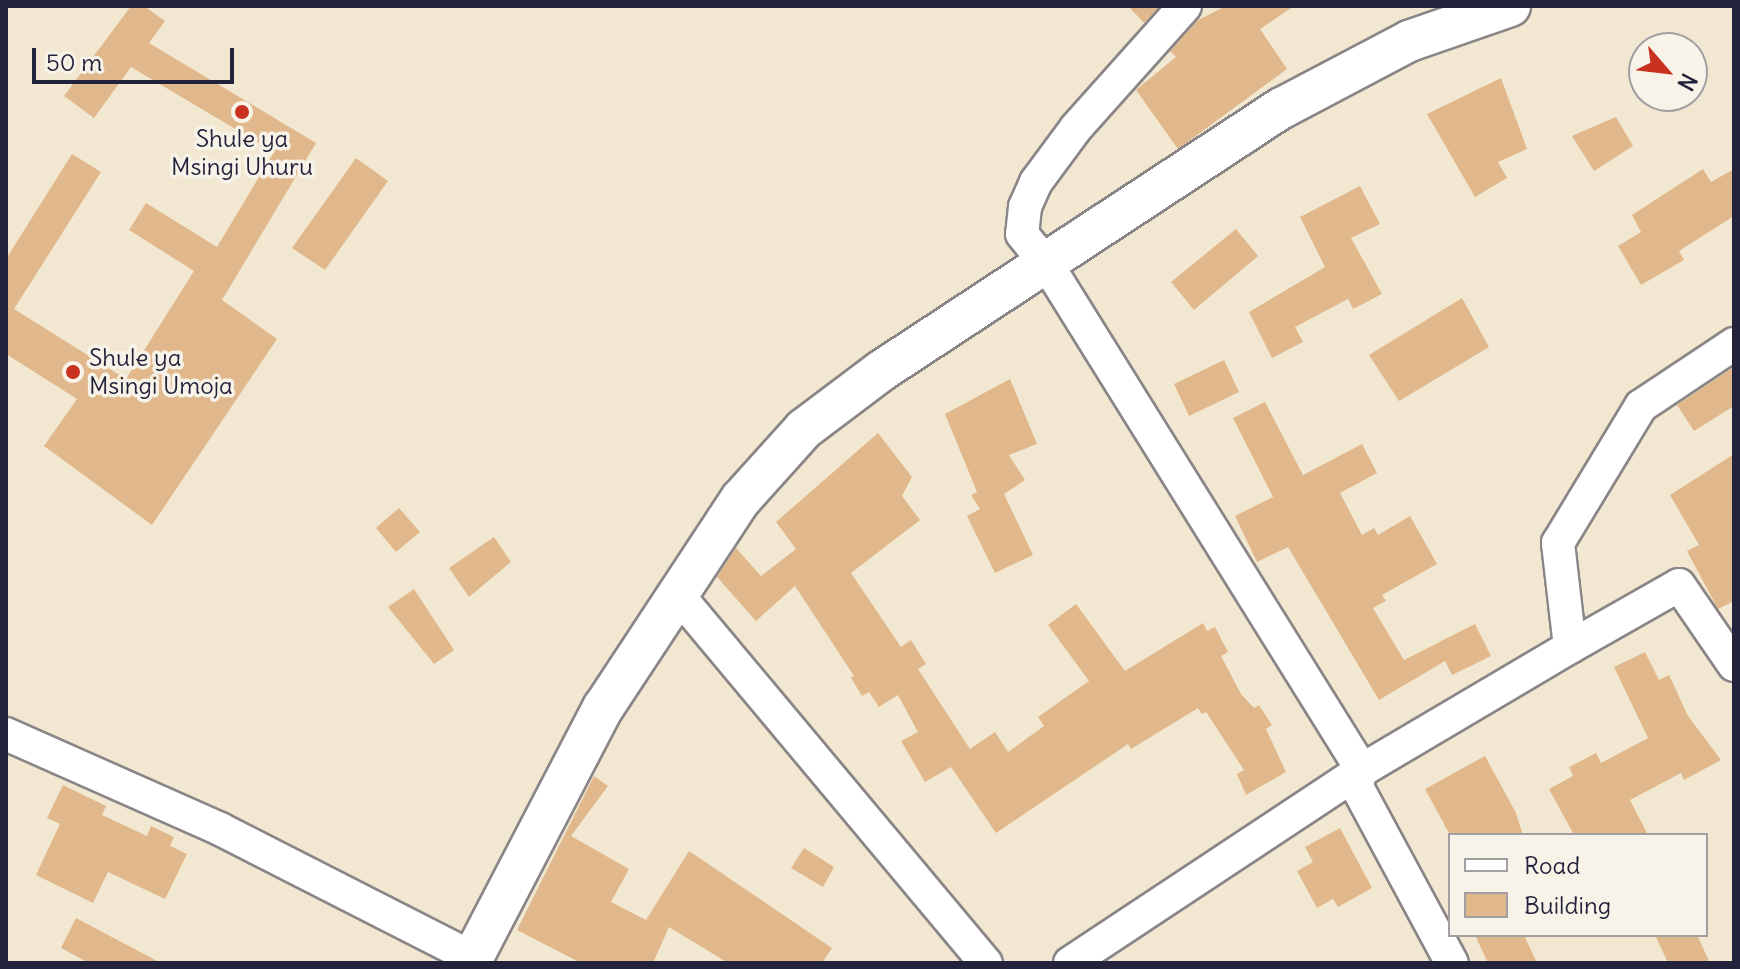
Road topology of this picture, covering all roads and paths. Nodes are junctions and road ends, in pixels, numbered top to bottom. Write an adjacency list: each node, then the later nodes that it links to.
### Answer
1 (1185, 6): 3 (street)
2 (1510, 6): 3 (street)
3 (1048, 266): 5 (street); 9 (street)
4 (1734, 344): 6 (street)
5 (678, 595): 10 (street); 11 (street)
6 (1570, 647): 7 (street); 9 (street)
7 (1734, 665)
8 (6, 734): 10 (street)
9 (1362, 770): 12 (street); 13 (street)
10 (472, 961)
11 (986, 963)
12 (1070, 963)
13 (1452, 963)

